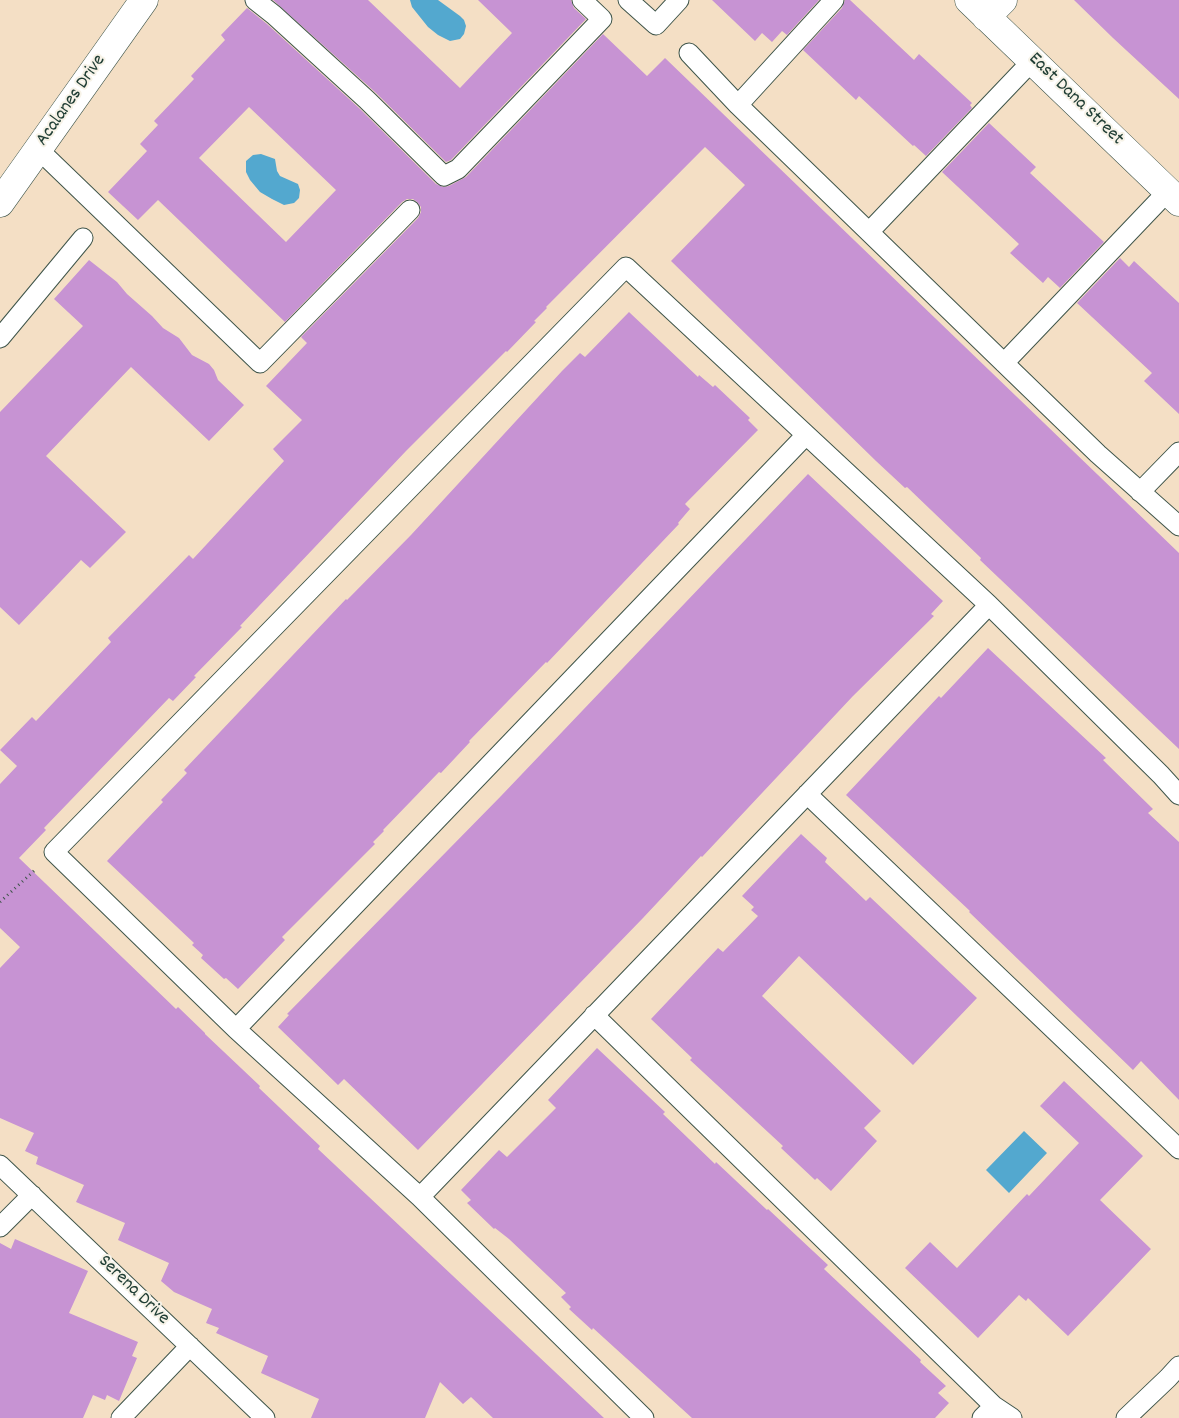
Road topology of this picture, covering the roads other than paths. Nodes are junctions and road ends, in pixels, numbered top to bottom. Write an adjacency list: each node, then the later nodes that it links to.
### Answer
1 (144, 0): 11 (street, Acalanes Drive)
2 (582, 0): 6 (lane)
3 (628, 0): 4 (lane)
4 (679, 0)
5 (834, 0): 10 (lane)
6 (262, 5)
7 (986, 6): 9 (street, East Dana Street)
8 (689, 53): 10 (lane)
9 (1033, 60): 13 (street, East Dana Street); 15 (lane)
10 (738, 105): 15 (lane)
11 (38, 149): 12 (street, Acalanes Drive); 14 (lane)
12 (2, 196)
13 (1174, 196): 18 (lane)
14 (410, 210)
15 (869, 232): 18 (lane)
16 (83, 238): 17 (lane)
17 (0, 338)
18 (1004, 363): 21 (lane)
19 (806, 435): 23 (lane); 27 (lane); 27 (lane)
20 (1179, 452): 21 (lane)
21 (1140, 492): 22 (lane)
22 (1179, 526)
23 (989, 605): 24 (lane); 25 (lane)
24 (807, 794): 26 (lane); 28 (lane)
25 (1179, 795)
26 (594, 1015): 31 (lane); 35 (lane)
27 (236, 1029): 31 (lane)
28 (1179, 1149)
29 (0, 1165): 30 (lane, Serena Drive)
30 (32, 1194): 32 (lane); 33 (lane, Serena Drive)
31 (420, 1197): 38 (lane)
32 (0, 1227)
33 (190, 1346): 36 (lane); 37 (lane, Serena Drive)
34 (1175, 1377): 40 (lane)
35 (988, 1412): 39 (lane)
36 (121, 1418)
37 (265, 1418)
38 (644, 1418)
39 (1012, 1418)
40 (1126, 1418)

